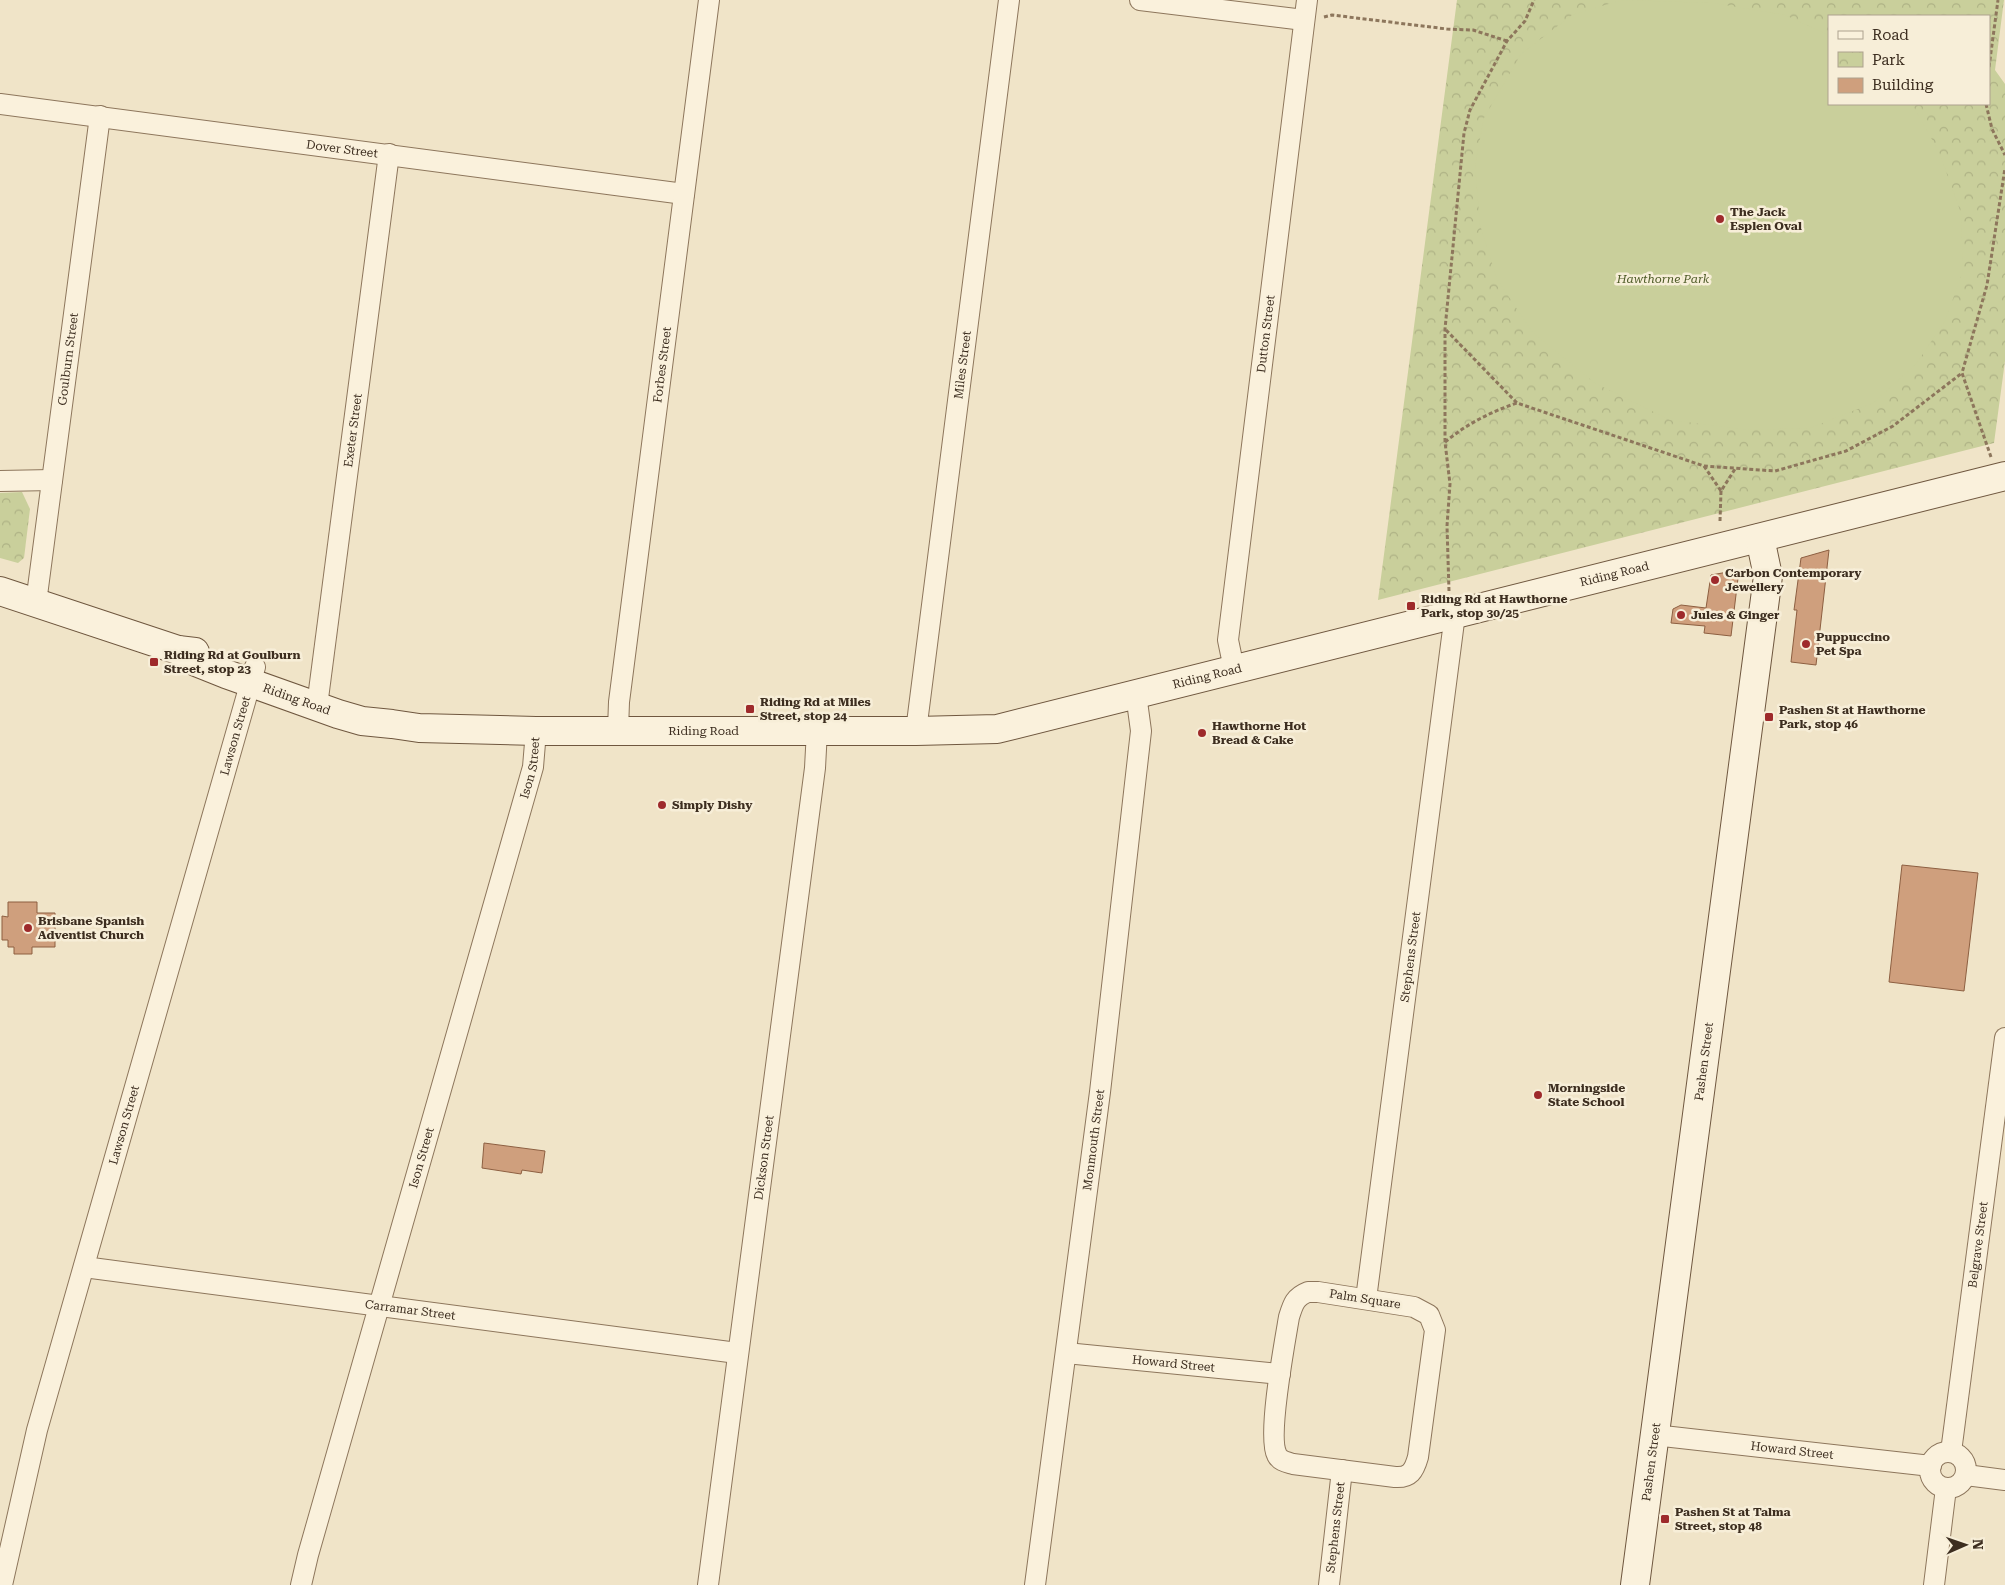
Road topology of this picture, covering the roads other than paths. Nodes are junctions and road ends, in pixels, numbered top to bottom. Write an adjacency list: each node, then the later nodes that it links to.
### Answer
1 (709, 0): 9 (street, Forbes Street)
2 (1009, 0): 24 (street, Miles Street)
3 (1140, 0): 5 (street)
4 (1307, 0): 5 (street, Dutton Street)
5 (1304, 20): 17 (street, Dutton Street)
6 (0, 104): 7 (street, Dover Street)
7 (100, 116): 8 (street, Dover Street); 11 (street, Goulburn Street)
8 (389, 154): 9 (street, Dover Street); 20 (street, Exeter Street)
9 (684, 194): 21 (street, Forbes Street)
10 (2000, 478): 13 (main road, Riding Road)
11 (52, 480): 12 (street); 15 (street, Goulburn Street)
12 (0, 481)
13 (1760, 538): 16 (main road, Riding Road); 32 (main road, Pashen Street)
14 (0, 591): 15 (main road, Riding Road)
15 (36, 603): 18 (main road, Riding Road)
16 (1455, 614): 17 (main road, Riding Road); 27 (street, Stephens Street)
17 (1234, 669): 19 (main road, Riding Road)
18 (252, 675): 20 (main road, Riding Road); 26 (street, Lawson Street)
19 (1136, 694): 24 (main road, Riding Road); 30 (street, Monmouth Street)
20 (318, 698): 23 (main road, Riding Road)
21 (618, 730): 22 (main road, Riding Road); 23 (main road, Riding Road)
22 (817, 730): 24 (main road, Riding Road); 29 (street, Dickson Street)
23 (536, 731): 28 (street, Ison Street)
24 (916, 731)
25 (2005, 1038): 33 (street, Belgrave Street)
26 (84, 1267): 28 (street, Carramar Street); 39 (street, Lawson Street)
27 (1366, 1299): 31 (street, Palm Square); 35 (street, Palm Square)
28 (378, 1305): 29 (street, Carramar Street); 40 (street, Ison Street)
29 (737, 1353): 41 (street, Dickson Street)
30 (1066, 1353): 31 (street, Howard Street); 42 (street, Monmouth Street)
31 (1280, 1374): 35 (street, Palm Square)
32 (1654, 1435): 34 (street, Howard Street); 44 (main road, Pashen Street)
33 (1951, 1452): 34 (street); 36 (street)
34 (1930, 1466): 38 (street)
35 (1342, 1470): 43 (street, Stephens Street)
36 (1966, 1475): 37 (street); 38 (street)
37 (2005, 1480)
38 (1946, 1488): 45 (street)
39 (2, 1585)
40 (301, 1585)
41 (708, 1585)
42 (1035, 1585)
43 (1329, 1585)
44 (1635, 1585)
45 (1934, 1585)

